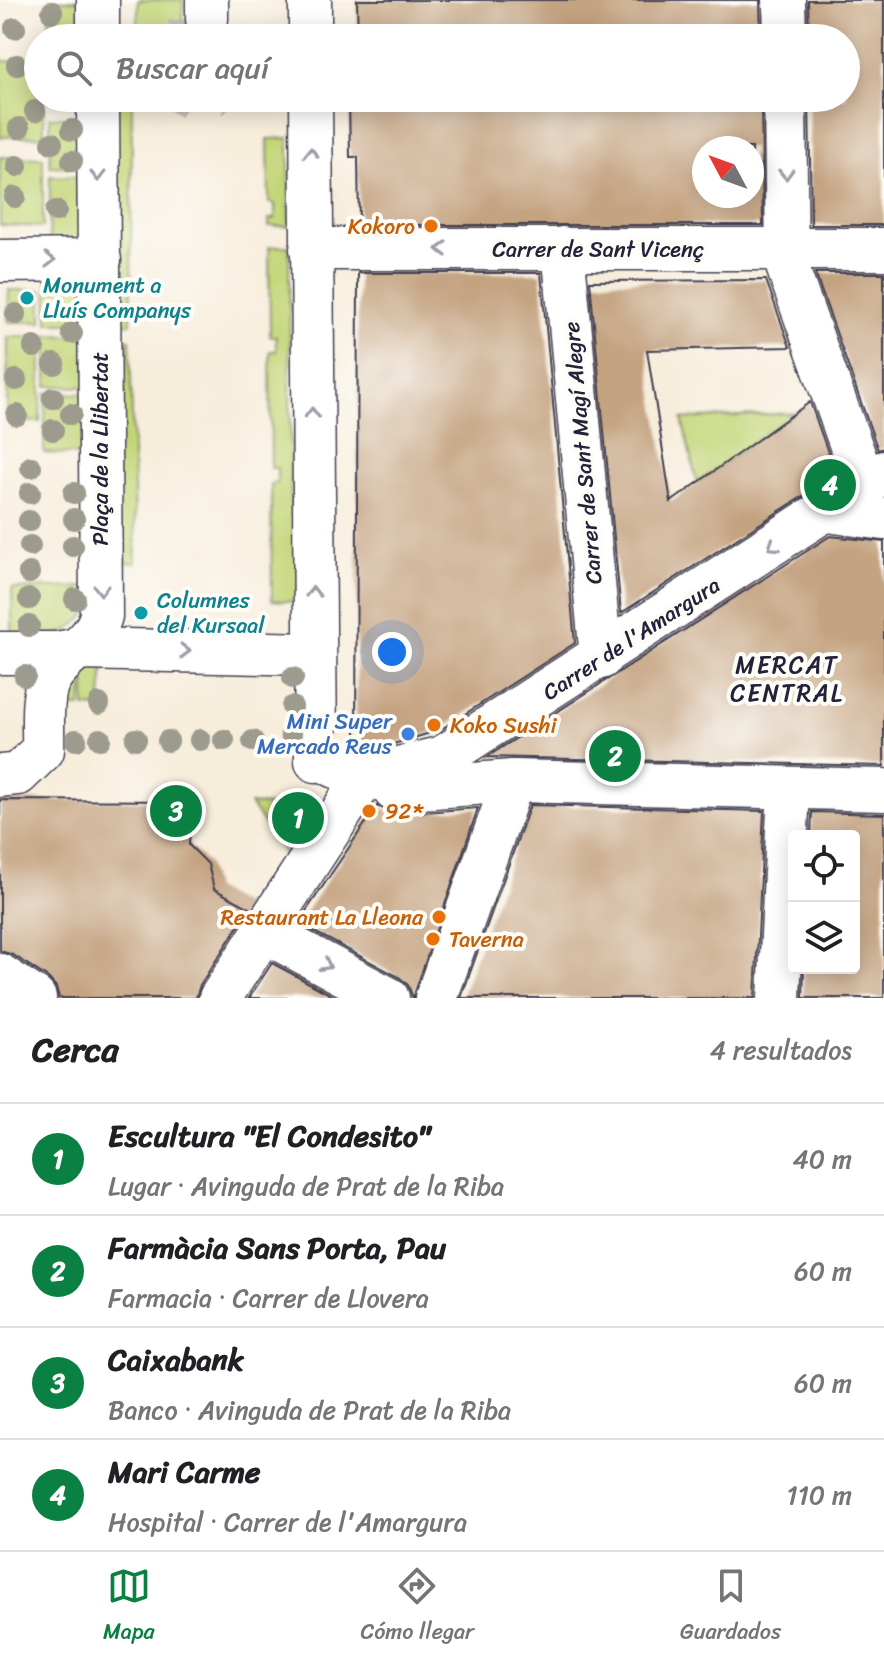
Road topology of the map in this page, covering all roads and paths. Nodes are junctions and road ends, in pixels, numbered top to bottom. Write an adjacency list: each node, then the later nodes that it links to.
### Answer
1 (98, 0): 4 (street)
2 (310, 0): 5 (street)
3 (784, 0): 6 (street)
4 (98, 24)
5 (310, 24)
6 (785, 24)
7 (98, 112): 14 (street, Plaça de la Llibertat, one-way to 14)
8 (311, 112): 11 (street, one-way to 8)
9 (785, 112): 12 (street, one-way to 12)
10 (563, 248): 11 (street, Carrer de Sant Vicenç, one-way to 11); 12 (street, Carrer de Sant Vicenç); 20 (street, Carrer de Sant Magí Alegre)
11 (311, 249): 19 (street, one-way to 11)
12 (787, 249): 13 (street, Carrer de Sant Vicenç); 16 (street)
13 (884, 249)
14 (100, 260): 15 (street, one-way to 14); 17 (street, Plaça de la Llibertat, one-way to 17)
15 (0, 261)
16 (865, 497): 20 (street, Carrer de l'Amargura, one-way to 20)
17 (79, 649): 18 (street); 19 (street, one-way to 19); 22 (street, Plaça de la Llibertat)
18 (0, 653)
19 (313, 654): 21 (street)
20 (601, 658): 21 (street, Carrer de l'Amargura)
21 (338, 775): 23 (street); 26 (street)
22 (8, 776)
23 (513, 781): 24 (street); 31 (street)
24 (789, 788): 25 (street); 32 (street)
25 (884, 790)
26 (265, 932): 29 (street); 30 (street, one-way to 30)
27 (0, 975): 28 (street)
28 (35, 998)
29 (220, 998)
30 (388, 998)
31 (436, 998)
32 (779, 998)

